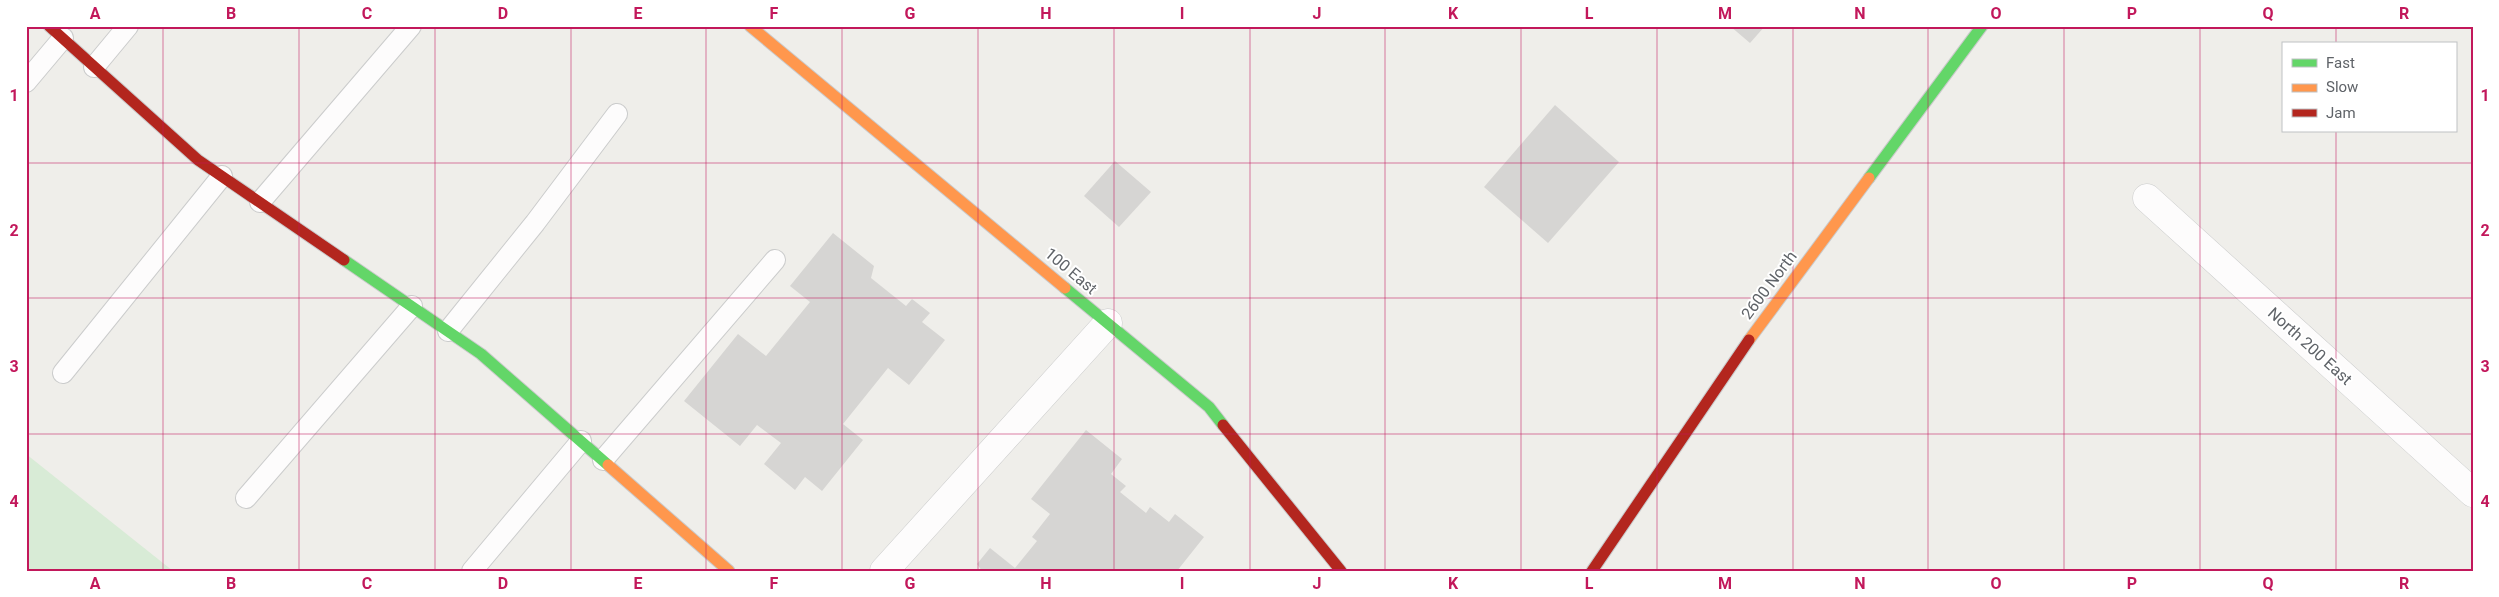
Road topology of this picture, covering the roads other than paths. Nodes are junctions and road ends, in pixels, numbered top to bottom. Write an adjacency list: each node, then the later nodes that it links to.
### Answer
1 (128, 26): 6 (lane)
2 (410, 26): 11 (lane)
3 (750, 26): 14 (street, 100 East)
4 (1982, 26): 25 (street, 2600 North)
5 (56, 32): 6 (street); 7 (lane)
6 (94, 67): 9 (street)
7 (26, 82)
8 (617, 114): 15 (lane)
9 (222, 176): 11 (street); 16 (lane)
10 (2147, 198): 19 (street, North 200 East)
11 (260, 202): 13 (street)
12 (775, 260): 18 (lane)
13 (412, 306): 15 (street); 20 (lane)
14 (1108, 323): 23 (street); 24 (street, 100 East)
15 (448, 331): 17 (street)
16 (63, 373)
17 (581, 442): 18 (street); 21 (lane)
18 (603, 460): 22 (street)
19 (2473, 493)
20 (246, 498)
21 (472, 571)
22 (729, 571)
23 (884, 571)
24 (1341, 571)
25 (1592, 571)

